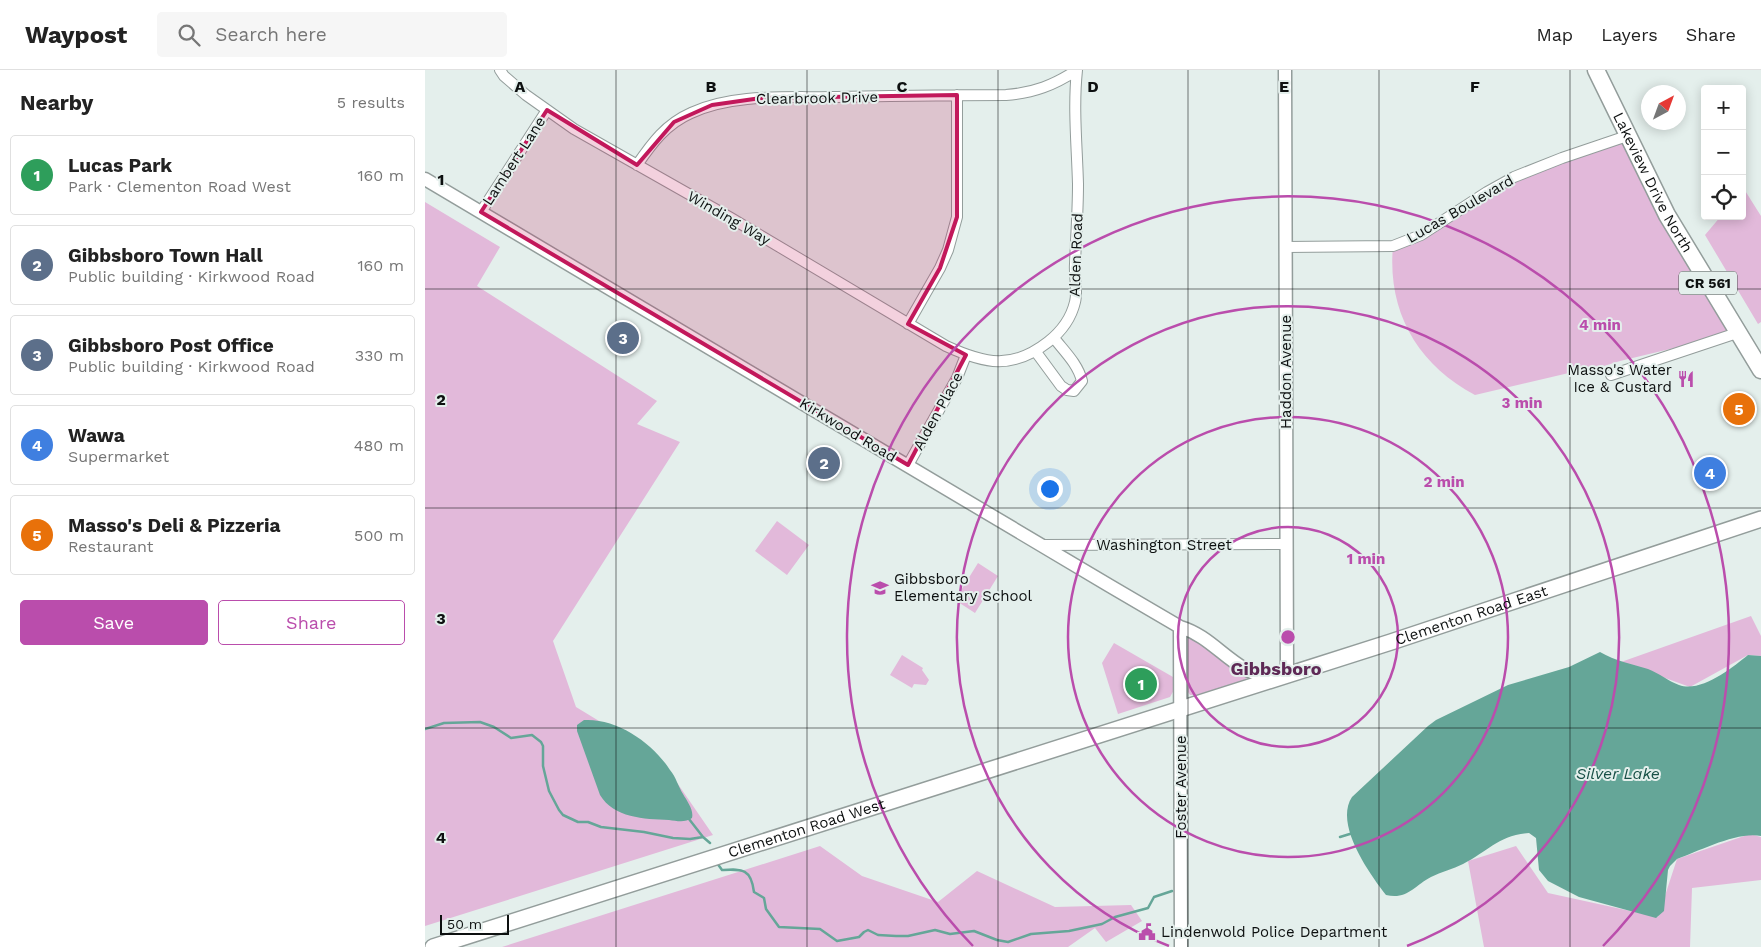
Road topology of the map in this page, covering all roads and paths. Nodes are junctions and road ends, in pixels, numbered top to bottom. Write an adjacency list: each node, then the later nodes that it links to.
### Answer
1 (500, 70): 6 (street, Winding Way)
2 (1077, 70): 5 (street, Clearbrook Drive); 14 (street, Alden Road)
3 (1285, 70): 11 (street, Haddon Avenue)
4 (1596, 70): 7 (main road, Lakeview Drive North / CR 561)
5 (957, 95): 8 (street, Clearbrook Drive); 12 (street)
6 (547, 110): 8 (street, Winding Way); 10 (street, Lambert Lane)
7 (1627, 136): 11 (street, Lucas Boulevard); 13 (main road, Lakeview Drive North / CR 561)
8 (637, 165): 12 (street, Winding Way)
9 (425, 179): 10 (street, Kirkwood Road)
10 (481, 212): 19 (street, Kirkwood Road)
11 (1286, 247): 21 (street, Haddon Avenue)
12 (908, 324): 16 (street, Winding Way)
13 (1737, 333): 17 (main road, Lakeview Drive North / CR 561); 18 (street)
14 (1054, 338): 15 (street, Alden Road); 15 (street)
15 (1036, 352): 16 (street, Alden Road)
16 (966, 355): 19 (street, Alden Place)
17 (1761, 370)
18 (1611, 375)
19 (908, 465): 22 (street, Kirkwood Road)
20 (1761, 519): 24 (main road, Clementon Road East)
21 (1286, 544): 22 (street, Washington Street); 24 (street, Haddon Avenue)
22 (1043, 545): 23 (street, Kirkwood Road)
23 (1181, 627): 25 (street, Kirkwood Road); 26 (street, Foster Avenue)
24 (1287, 674): 25 (main road, Clementon Road East)
25 (1270, 680): 26 (main road, Clementon Road East)
26 (1181, 708): 27 (main road, Clementon Road West); 28 (street, Foster Avenue)
27 (433, 947)
28 (1181, 947)

